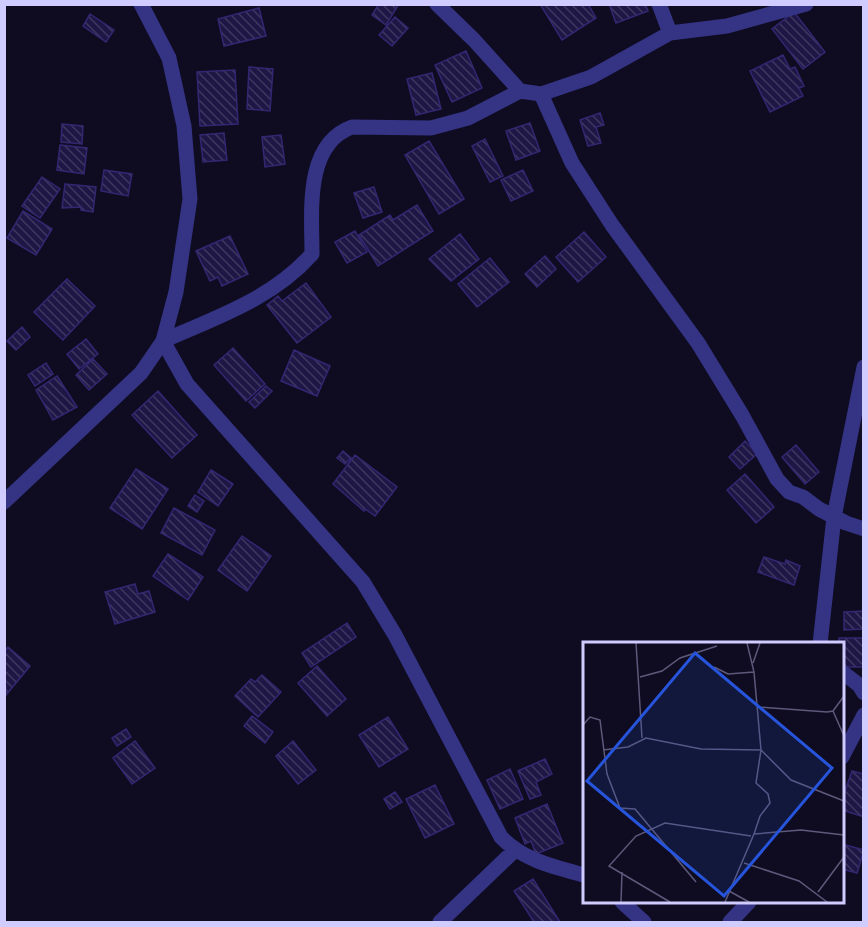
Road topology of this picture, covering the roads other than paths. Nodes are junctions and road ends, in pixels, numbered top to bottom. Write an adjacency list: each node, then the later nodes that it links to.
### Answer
1 (141, 4): 8 (street)
2 (437, 4): 6 (street)
3 (659, 4): 5 (street)
4 (806, 4): 5 (street)
5 (670, 33): 7 (street)
6 (520, 91): 7 (street); 8 (street)
7 (541, 94): 11 (street)
8 (163, 341): 10 (street); 18 (street)
9 (864, 367): 11 (street)
10 (5, 499)
11 (834, 516): 12 (street); 13 (street)
12 (864, 529)
13 (820, 642)
14 (844, 673): 15 (street)
15 (864, 693)
16 (864, 715): 17 (street)
17 (844, 755)
18 (514, 851): 19 (street); 22 (street)
19 (583, 874)
20 (623, 903): 23 (street)
21 (748, 903): 24 (street)
22 (440, 922)
23 (644, 922)
24 (730, 922)

